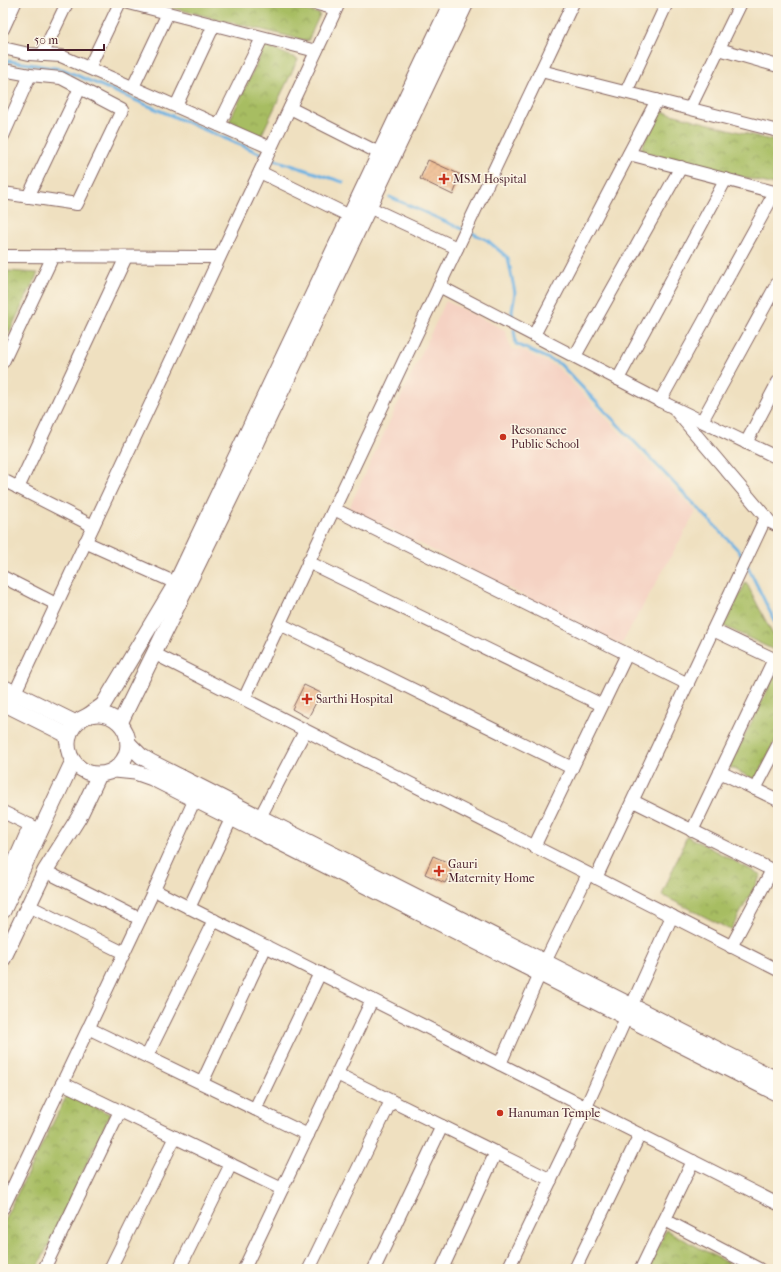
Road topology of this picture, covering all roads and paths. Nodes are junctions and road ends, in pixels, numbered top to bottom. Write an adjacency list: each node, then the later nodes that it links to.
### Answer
1 (15, 3): 14 (street)
2 (67, 3): 19 (street)
3 (120, 3): 21 (street)
4 (129, 3): 12 (street)
5 (314, 3): 11 (street)
6 (451, 3): 37 (street)
7 (466, 3): 37 (street)
8 (573, 3): 23 (street)
9 (667, 3): 27 (street)
10 (741, 3): 17 (street)
11 (338, 6): 18 (street)
12 (168, 13): 13 (street); 25 (street)
13 (214, 25): 15 (street); 29 (street)
14 (3, 29)
15 (262, 38): 18 (street); 32 (street)
16 (3, 48): 19 (street)
17 (719, 49): 20 (street); 31 (street)
18 (316, 52): 30 (street)
19 (42, 55): 21 (street)
20 (778, 66)
21 (89, 68): 25 (street)
22 (3, 70): 24 (street)
23 (541, 71): 27 (street); 46 (street)
24 (30, 75): 26 (street); 34 (street)
25 (133, 87): 29 (street)
26 (80, 88): 43 (street); 43 (street)
27 (626, 92): 28 (street)
28 (657, 100): 31 (street); 36 (street)
29 (176, 106): 32 (street)
30 (290, 108): 35 (street); 37 (street)
31 (690, 108): 33 (street)
32 (219, 125): 35 (street)
33 (778, 131)
34 (3, 136)
35 (268, 153): 39 (street)
36 (629, 154): 38 (street); 53 (street)
37 (386, 156): 44 (street)
38 (680, 168): 40 (street); 54 (street)
39 (260, 172): 45 (street); 50 (street)
40 (726, 179): 41 (street); 56 (street)
41 (776, 192): 58 (street)
42 (3, 193): 43 (street)
43 (28, 197)
44 (364, 204): 45 (street); 46 (street)
45 (356, 219): 72 (street); 76 (street)
46 (457, 248): 52 (street)
47 (3, 256): 48 (street)
48 (53, 256): 49 (street); 55 (street)
49 (126, 257): 50 (street); 64 (street)
50 (219, 257): 67 (street)
51 (778, 282): 60 (street)
52 (439, 286): 53 (street); 65 (street)
53 (534, 335): 54 (street)
54 (575, 356): 56 (street)
55 (3, 362)
56 (618, 379): 58 (street)
57 (778, 382): 61 (street)
58 (660, 401): 59 (street)
59 (672, 407): 60 (street); 66 (street)
60 (702, 421): 61 (street)
61 (746, 443): 62 (street)
62 (778, 458)
63 (3, 480): 64 (street)
64 (18, 488): 67 (street)
65 (334, 508): 70 (street); 77 (street)
66 (766, 517): 68 (street); 75 (street)
67 (92, 526): 69 (street)
68 (778, 526)
69 (85, 542): 72 (street); 73 (street)
70 (308, 562): 74 (street); 81 (street)
71 (3, 577): 73 (street)
72 (176, 583): 82 (street)
73 (56, 604): 79 (street)
74 (280, 624): 80 (street); 90 (street)
75 (713, 630): 78 (street); 92 (street)
76 (155, 654): 80 (street); 84 (street)
77 (626, 654): 78 (street); 81 (street)
78 (688, 684): 97 (street)
79 (7, 697): 83 (street); 86 (street)
80 (244, 699): 85 (street)
81 (602, 705): 90 (street)
82 (89, 715): 83 (street); 84 (street)
83 (76, 723): 86 (street)
84 (120, 723): 87 (street)
85 (305, 730): 100 (street); 103 (street)
86 (67, 740): 89 (street)
87 (128, 743): 91 (street); 95 (street)
88 (778, 745): 94 (street)
89 (73, 762): 93 (street); 101 (street)
90 (572, 768): 103 (street)
91 (114, 770): 93 (street); 95 (street)
92 (720, 772): 94 (street); 102 (street)
93 (99, 775): 104 (street)
94 (756, 789): 96 (street)
95 (198, 793): 99 (street); 100 (street); 108 (street)
96 (778, 800)
97 (633, 801): 102 (street); 106 (street)
98 (3, 812): 101 (street)
99 (232, 817): 100 (street); 110 (street)
100 (257, 823): 119 (street)
101 (36, 828): 107 (street); 111 (street)
102 (692, 831): 105 (street)
103 (534, 847): 106 (street)
104 (45, 871): 109 (street); 113 (street)
105 (775, 872): 116 (street)
106 (592, 876): 112 (street); 119 (street)
107 (3, 886)
108 (154, 890): 110 (street); 113 (street)
109 (29, 906): 117 (street); 118 (street)
110 (189, 908): 114 (street)
111 (3, 911)
112 (672, 916): 116 (street); 123 (street)
113 (140, 919): 117 (street)
114 (214, 920): 115 (street); 125 (street)
115 (266, 946): 121 (street); 130 (street)
116 (732, 947): 120 (street)
117 (124, 953): 124 (street)
118 (3, 959)
119 (543, 968): 123 (street); 126 (street)
120 (778, 970)
121 (320, 973): 122 (street); 134 (street)
122 (372, 1000): 126 (street); 127 (street)
123 (628, 1011): 128 (street); 131 (street); 133 (street)
124 (88, 1028): 125 (street); 129 (street)
125 (147, 1056): 130 (street)
126 (500, 1064): 133 (street)
127 (337, 1074): 132 (street); 138 (street)
128 (778, 1080)
129 (62, 1083): 135 (street); 146 (street)
130 (202, 1083): 134 (street)
131 (778, 1094)
132 (391, 1100): 136 (street); 153 (street)
133 (586, 1107): 137 (street); 143 (street)
134 (255, 1109): 138 (street)
135 (120, 1111): 139 (street); 149 (street)
136 (442, 1126): 140 (street); 154 (street)
137 (640, 1134): 141 (street); 157 (street)
138 (308, 1135): 144 (street)
139 (175, 1137): 142 (street); 150 (street)
140 (496, 1152): 143 (street); 155 (street)
141 (693, 1161): 145 (street); 147 (street)
142 (231, 1164): 144 (street); 151 (street)
143 (551, 1180): 156 (street)
144 (282, 1189): 152 (street)
145 (778, 1204)
146 (3, 1208)
147 (665, 1220): 148 (street); 158 (street)
148 (755, 1268)
149 (44, 1269)
150 (110, 1269)
151 (179, 1269)
152 (244, 1269)
153 (309, 1269)
154 (374, 1269)
155 (442, 1269)
156 (508, 1269)
157 (575, 1269)
158 (641, 1269)

